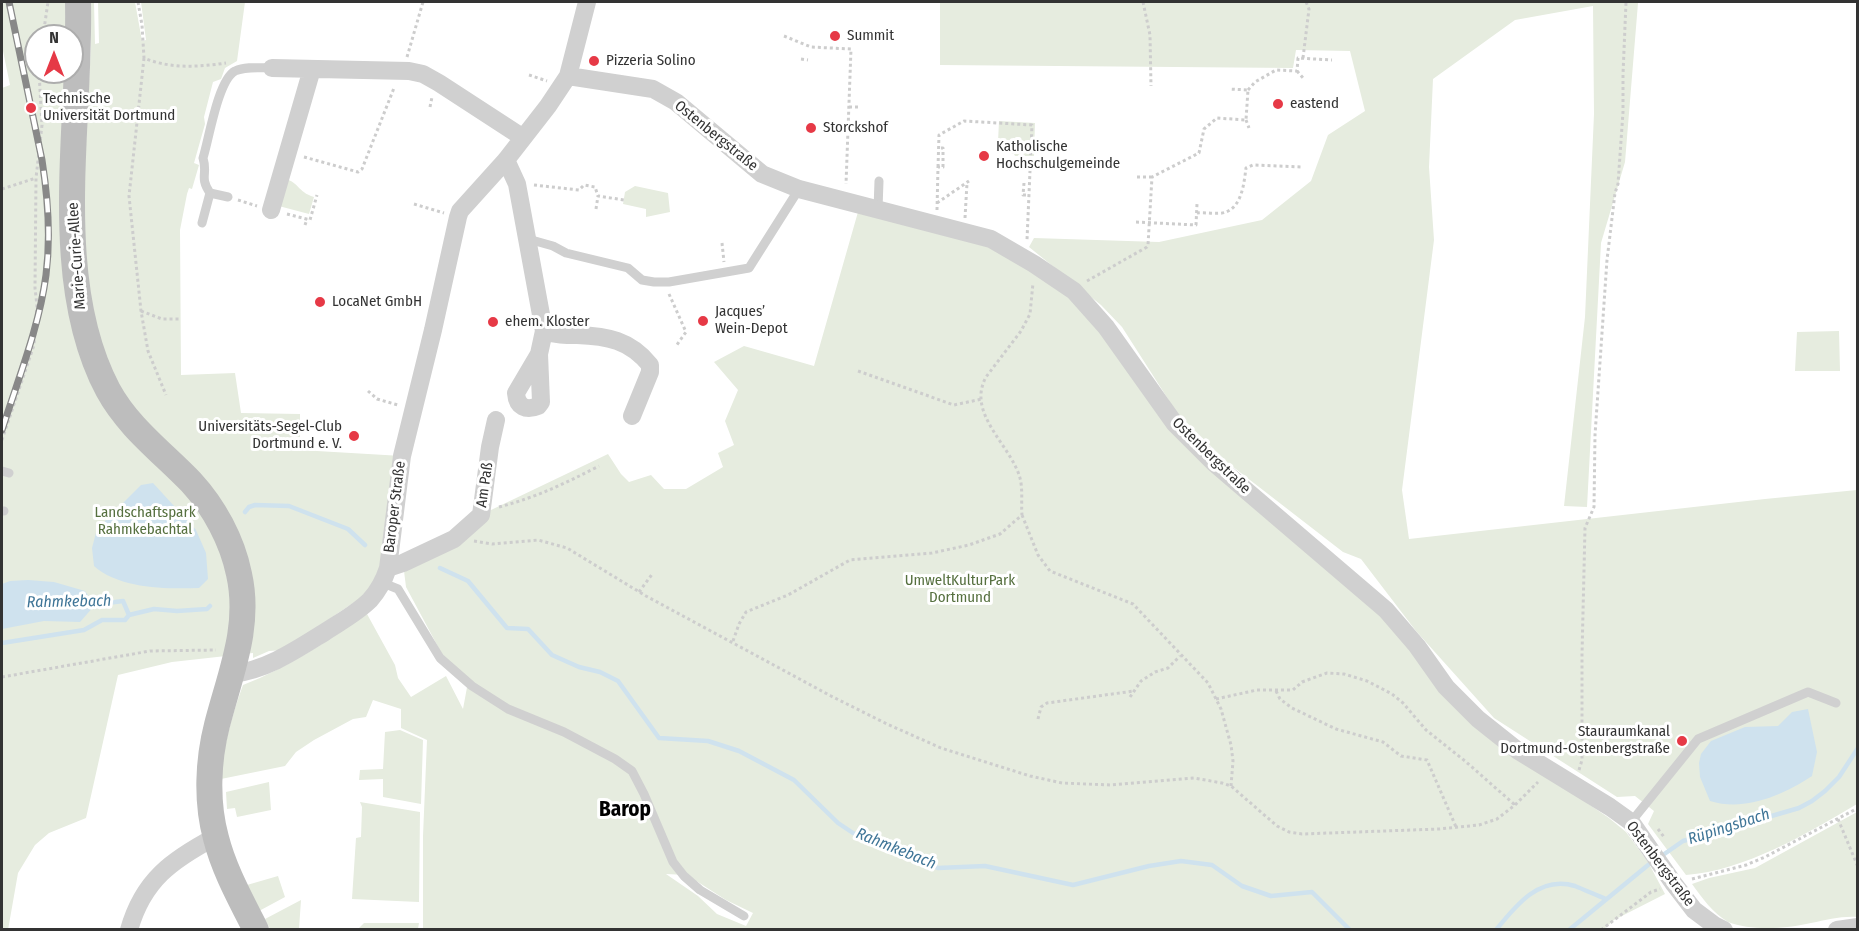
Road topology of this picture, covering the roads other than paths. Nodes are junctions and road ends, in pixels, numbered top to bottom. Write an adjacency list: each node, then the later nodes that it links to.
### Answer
1 (78, 2): 21 (street, Marie-Curie-Allee)
2 (587, 2): 5 (street, Baroper Straße)
3 (272, 68): 4 (street); 10 (lane)
4 (312, 69): 6 (street); 13 (street)
5 (567, 76): 6 (street, Baroper Straße); 9 (street, Ostenbergstraße)
6 (522, 137): 7 (street, Baroper Straße)
7 (506, 159): 15 (street); 20 (street, Baroper Straße)
8 (879, 182): 12 (lane)
9 (799, 189): 12 (street, Ostenbergstraße); 15 (lane)
10 (210, 193): 11 (lane); 14 (lane)
11 (228, 197)
12 (878, 209): 23 (street, Ostenbergstraße)
13 (271, 210)
14 (202, 223)
15 (528, 239): 16 (street)
16 (544, 331): 17 (street); 18 (street)
17 (539, 354)
18 (632, 416)
19 (496, 420): 20 (street, Am Paß)
20 (385, 575): 21 (street); 26 (lane)
21 (235, 662): 24 (street)
22 (1836, 703): 23 (lane)
23 (1631, 822): 25 (street, Ostenbergstraße)
24 (215, 837): 28 (street); 29 (street)
25 (1694, 910): 30 (street); 31 (street, Ostenbergstraße)
26 (744, 916)
27 (1857, 927): 32 (street)
28 (129, 930)
29 (256, 930)
30 (1702, 930)
31 (1724, 930)
32 (1837, 930)

